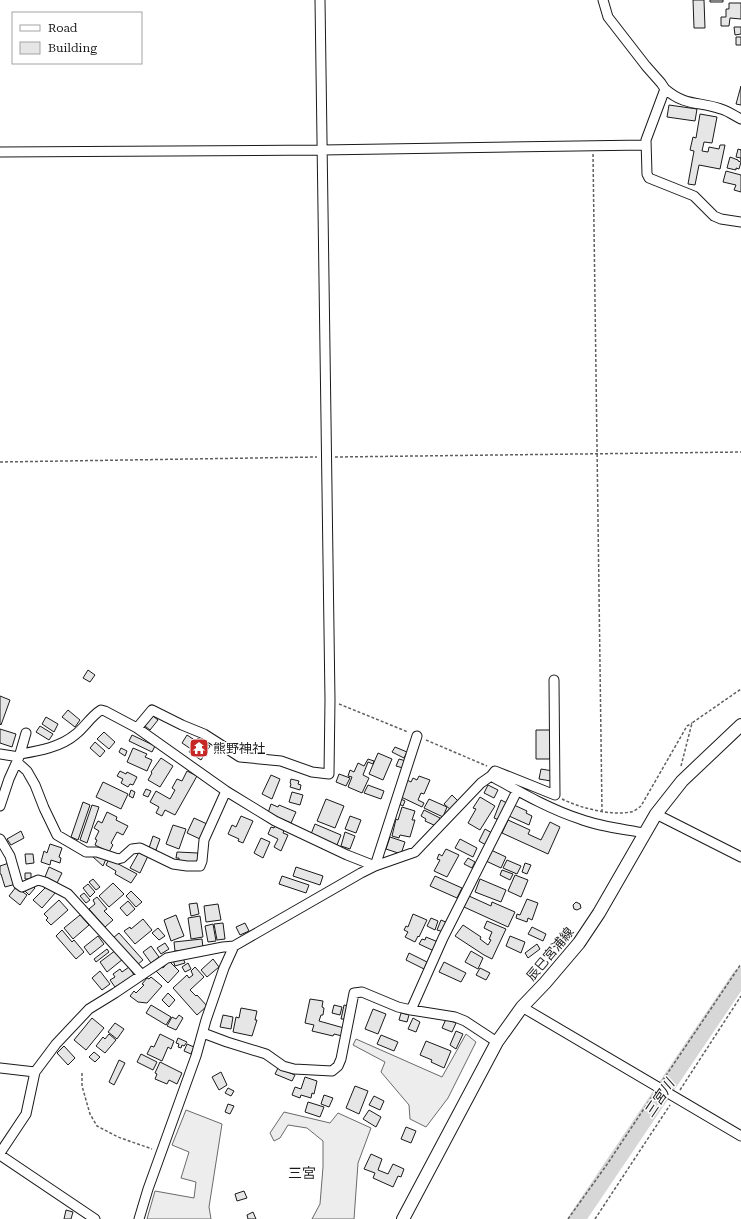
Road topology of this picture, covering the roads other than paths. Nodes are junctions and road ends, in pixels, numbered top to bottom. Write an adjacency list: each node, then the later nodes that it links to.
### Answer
1 (320, 0): 6 (street)
2 (603, 0): 3 (street)
3 (665, 89): 4 (street); 5 (street)
4 (741, 119)
5 (645, 145): 6 (street); 8 (street)
6 (322, 150): 7 (street); 11 (street)
7 (0, 152)
8 (741, 222)
9 (554, 680): 16 (street)
10 (741, 725): 20 (main road, 辰巳宮浦線)
11 (137, 728): 15 (street); 17 (street)
12 (26, 733): 15 (street)
13 (417, 736): 24 (street)
14 (0, 754): 15 (street)
15 (19, 758): 17 (street); 19 (street)
16 (492, 776): 18 (street); 24 (street)
17 (226, 791): 24 (street)
18 (517, 791): 21 (street); 28 (street)
19 (0, 806)
20 (656, 814): 21 (main road, 辰巳宮浦線); 23 (street)
21 (644, 832): 27 (main road, 辰巳宮浦線)
22 (0, 839): 26 (street)
23 (741, 857)
24 (375, 866): 25 (street)
25 (234, 946): 26 (street); 29 (street)
26 (142, 975): 32 (street)
27 (522, 1006): 30 (main road, 辰巳宮浦線); 33 (street)
28 (411, 1010): 29 (street); 30 (street)
29 (203, 1033): 36 (street)
30 (497, 1042): 37 (main road, 辰巳宮浦線)
31 (0, 1068): 32 (street)
32 (35, 1072): 34 (street)
33 (741, 1136)
34 (0, 1154): 35 (street)
35 (95, 1219)
36 (139, 1219)
37 (403, 1219)

